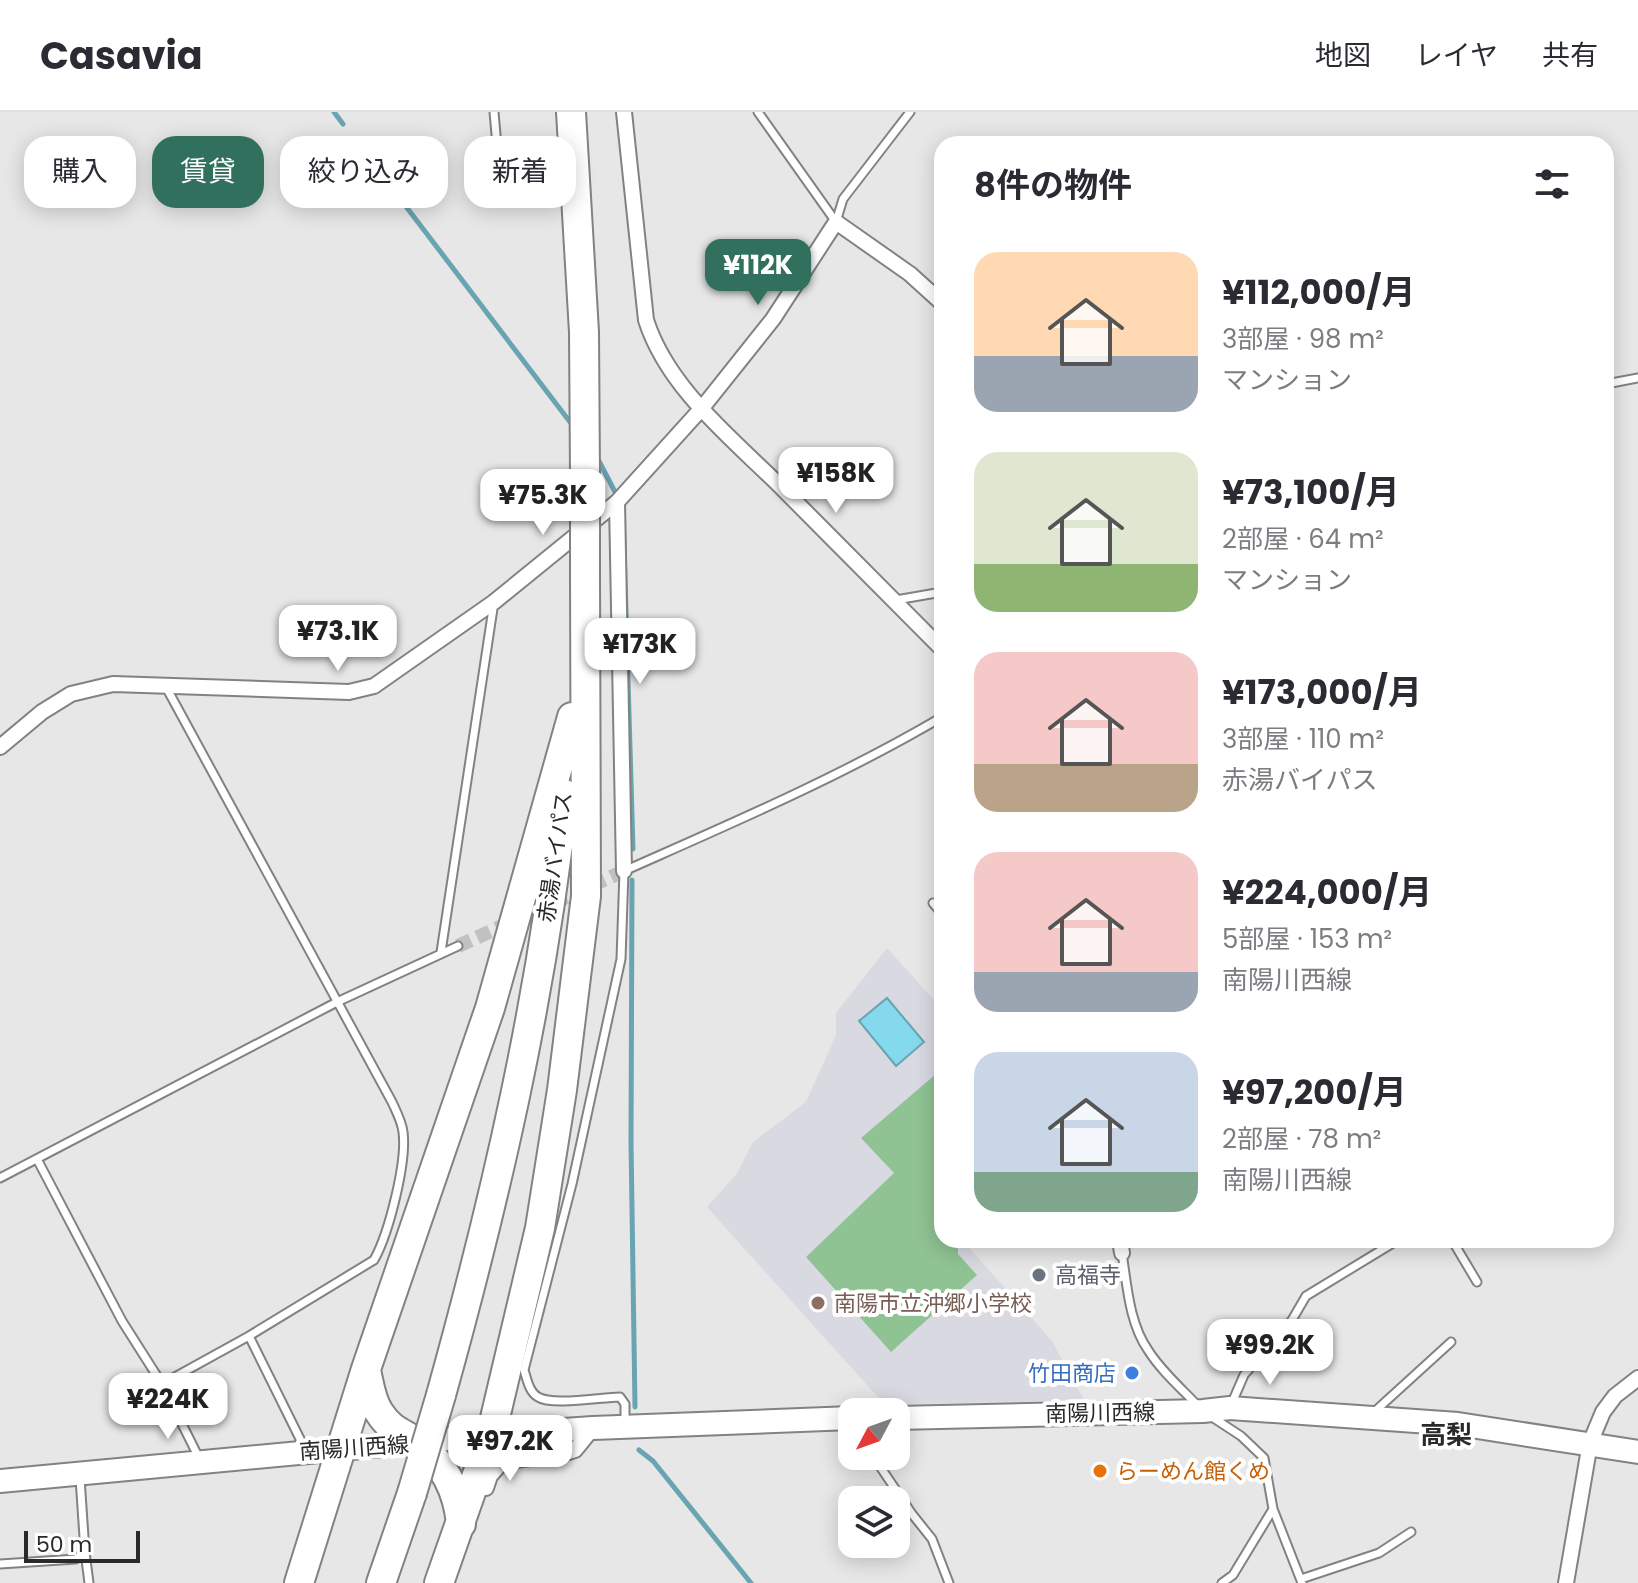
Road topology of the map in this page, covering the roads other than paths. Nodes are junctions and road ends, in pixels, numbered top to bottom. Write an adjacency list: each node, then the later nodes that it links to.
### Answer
1 (494, 112): 6 (lane)
2 (571, 112): 13 (highway, 赤湯バイパス, bridge)
3 (624, 112): 11 (street)
4 (758, 112): 7 (lane)
5 (910, 112): 7 (lane)
6 (496, 136)
7 (836, 222): 8 (street); 11 (street)
8 (934, 296)
9 (1638, 378): 10 (lane)
10 (1614, 382)
11 (702, 408): 12 (street); 15 (street)
12 (617, 502): 16 (street); 22 (street)
13 (585, 574): 19 (highway, 赤湯バイパス); 44 (highway)
14 (934, 593): 15 (lane)
15 (894, 600): 17 (street)
16 (494, 602): 18 (street); 24 (lane)
17 (934, 641)
18 (166, 687): 21 (street); 25 (lane)
19 (572, 717): 34 (highway); 62 (highway, 赤湯バイパス, bridge)
20 (934, 721): 22 (lane)
21 (0, 747)
22 (624, 871): 42 (lane)
23 (458, 946): 24 (lane)
24 (441, 952): 25 (lane)
25 (337, 1002): 26 (lane); 32 (lane)
26 (37, 1159): 27 (lane); 36 (lane)
27 (0, 1178)
28 (1121, 1248): 38 (lane)
29 (1385, 1248): 37 (lane)
30 (1457, 1248): 31 (lane)
31 (1477, 1282)
32 (249, 1336): 36 (lane); 48 (lane)
33 (1451, 1342): 39 (lane)
34 (366, 1369): 45 (highway); 47 (highway)
35 (1638, 1378): 46 (street)
36 (162, 1384): 50 (lane)
37 (1230, 1408): 38 (main road, 南陽川西線); 39 (main road, 南陽川西線)
38 (1203, 1411): 40 (main road, 南陽川西線); 54 (lane)
39 (1369, 1417): 46 (main road, 南陽川西線)
40 (910, 1418)
41 (838, 1420): 42 (main road, 南陽川西線)
42 (625, 1427): 43 (main road, 南陽川西線)
43 (593, 1428): 44 (main road, 南陽川西線); 64 (street)
44 (491, 1435): 45 (main road, 南陽川西線); 55 (highway)
45 (418, 1443): 47 (main road, 南陽川西線); 55 (highway)
46 (1590, 1443): 49 (main road, 南陽川西線); 67 (street)
47 (340, 1450): 48 (main road, 南陽川西線); 61 (highway)
48 (306, 1451): 50 (main road, 南陽川西線)
49 (1638, 1452)
50 (201, 1462): 52 (main road, 南陽川西線)
51 (882, 1470): 65 (lane)
52 (80, 1472): 53 (main road, 南陽川西線); 57 (lane)
53 (0, 1481)
54 (1273, 1509): 59 (lane); 66 (lane)
55 (461, 1525): 63 (highway)
56 (1411, 1532): 59 (lane)
57 (85, 1552): 58 (lane); 60 (lane)
58 (0, 1564)
59 (1302, 1581)
60 (89, 1583)
61 (299, 1583)
62 (381, 1583)
63 (439, 1583)
64 (454, 1583)
65 (949, 1583)
66 (1222, 1583)
67 (1566, 1583)

